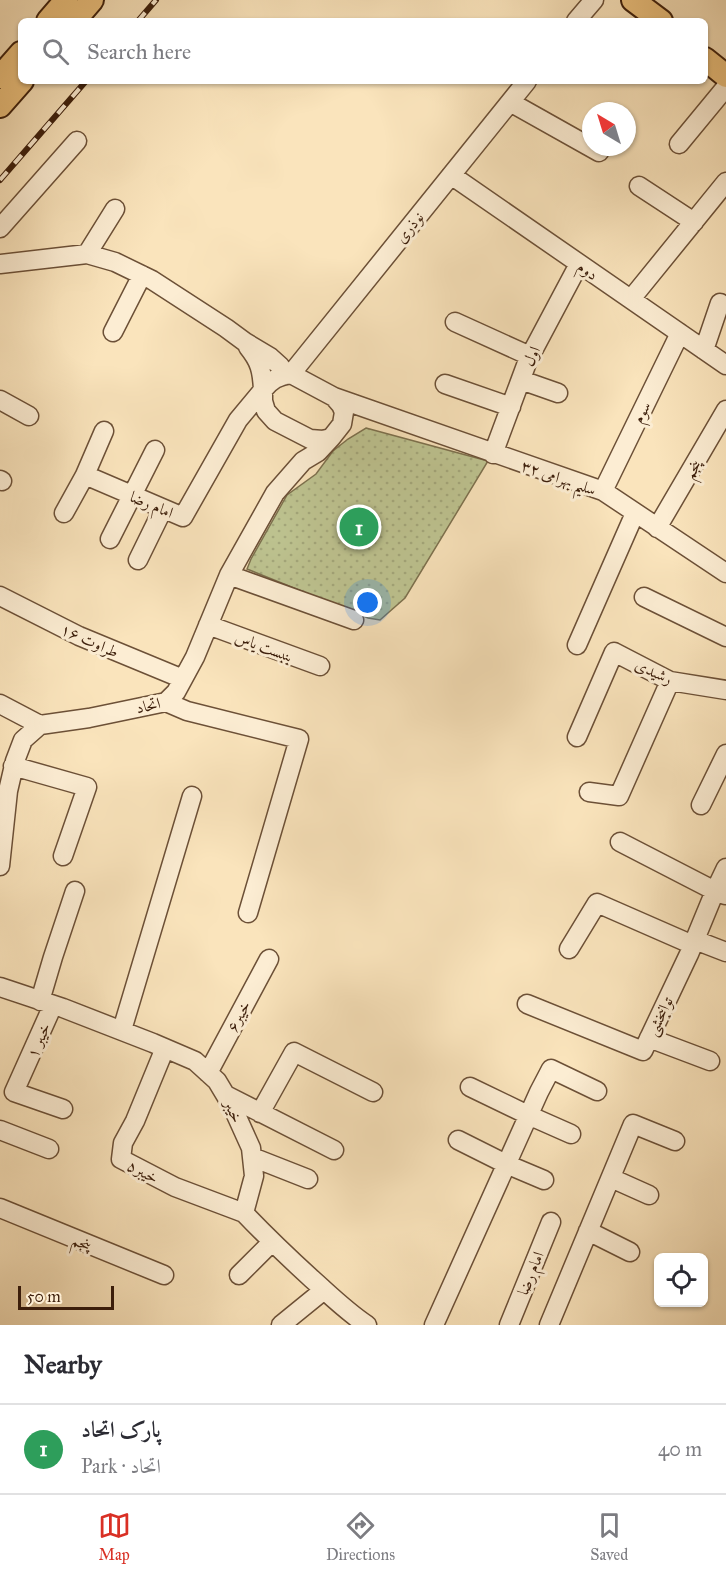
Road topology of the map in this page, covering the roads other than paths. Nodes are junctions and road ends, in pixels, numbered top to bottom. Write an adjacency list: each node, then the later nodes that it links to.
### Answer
1 (99, 0): 3 (main road)
2 (594, 0): 4 (street)
3 (68, 9)
4 (579, 18)
5 (18, 56): 8 (main road)
6 (708, 61): 7 (main road)
7 (726, 76)
8 (0, 77)
9 (19, 84): 13 (main road)
10 (525, 84): 12 (street, نوذری)
11 (726, 87): 16 (street)
12 (510, 102): 15 (street); 17 (street, نوذری)
13 (0, 106)
14 (77, 141): 22 (street)
15 (582, 142)
16 (679, 144)
17 (451, 175): 25 (street, دوم); 36 (street, نوذری)
18 (726, 182): 21 (street)
19 (639, 186): 21 (street)
20 (115, 209): 23 (street)
21 (694, 222): 27 (street)
22 (0, 228)
23 (87, 254): 24 (street); 26 (street)
24 (0, 264)
25 (579, 264): 27 (street, دوم); 34 (street, اول)
26 (142, 275): 30 (street); 32 (street)
27 (631, 299): 31 (street, دوم)
28 (720, 303): 33 (street)
29 (455, 322): 34 (street)
30 (113, 332)
31 (680, 333): 33 (street, دوم); 56 (street, سوم)
32 (244, 342): 36 (street); 39 (street)
33 (704, 350): 35 (street, دوم)
34 (530, 356): 37 (street, اول)
35 (726, 365)
36 (288, 374): 39 (street); 41 (street)
37 (521, 380): 40 (street); 43 (street, اول)
38 (445, 384): 43 (street)
39 (263, 390): 45 (street); 47 (street, امام رضا)
40 (558, 393)
41 (334, 397): 44 (street, سلیم بهرامی ۳۲); 50 (street)
42 (0, 400): 46 (street)
43 (511, 407): 53 (street, اول)
44 (376, 412): 50 (street); 53 (street, سلیم بهرامی ۳۲)
45 (270, 415): 47 (street); 51 (street)
46 (29, 416)
47 (238, 420): 58 (street, امام رضا)
48 (723, 422): 61 (street, پنجم)
49 (104, 431): 55 (street)
50 (335, 432): 51 (street); 54 (street, اتحاد)
51 (310, 439): 54 (street, اتحاد)
52 (155, 450): 57 (street)
53 (493, 454): 56 (street, سلیم بهرامی ۳۲)
54 (303, 461): 65 (street, اتحاد)
55 (85, 475): 57 (street, امام رضا); 59 (street)
56 (603, 492): 60 (street, سلیم بهرامی ۳۲)
57 (132, 495): 58 (street, امام رضا); 62 (street)
58 (164, 509): 63 (street)
59 (64, 513)
60 (635, 513): 61 (street, سلیم بهرامی ۳۲); 71 (street)
61 (657, 528): 64 (street, سلیم بهرامی ۳۲)
62 (110, 539)
63 (138, 560)
64 (726, 573)
65 (229, 575): 68 (street); 69 (street, اتحاد)
66 (0, 596): 73 (street, طراوت ۱۶)
67 (644, 597): 70 (street)
68 (354, 620)
69 (208, 625): 72 (street, بنبست یاس); 73 (street, اتحاد)
70 (726, 637)
71 (577, 645)
72 (320, 666)
73 (183, 679): 76 (street, اتحاد)
74 (670, 681): 75 (street, رشیدی); 79 (street, رشیدی); 82 (street)
75 (726, 690)
76 (166, 702): 78 (street, اتحاد); 91 (street)
77 (0, 704): 78 (street)
78 (40, 725): 81 (street)
79 (577, 737)
80 (726, 754): 84 (street)
81 (8, 775): 86 (street); 87 (street)
82 (589, 792)
83 (192, 796): 99 (street)
84 (701, 805)
85 (620, 842): 90 (street)
86 (63, 856)
87 (0, 866)
88 (726, 868): 90 (street, توانبخشی)
89 (75, 891): 97 (street)
90 (720, 893): 92 (street, توانبخشی)
91 (248, 913)
92 (694, 943): 93 (street); 94 (street); 100 (street, توانبخشی)
93 (568, 949)
94 (726, 952)
95 (268, 959): 103 (street, خیبر۶)
96 (0, 987): 97 (street, خیبر)
97 (47, 1003): 99 (street, خیبر); 108 (street, خیبر ۱)
98 (527, 1004): 100 (street, توانبخشی)
99 (122, 1030): 101 (street, خیبر)
100 (649, 1038): 102 (street)
101 (165, 1048): 103 (street, خیبر); 124 (street, خیبر۵)
102 (710, 1061)
103 (208, 1072): 107 (street, خیبر)
104 (471, 1087): 110 (street)
105 (597, 1091): 110 (street)
106 (373, 1092): 109 (street)
107 (226, 1095): 109 (street); 117 (street, خیبر)
108 (63, 1109)
109 (260, 1113): 116 (street)
110 (528, 1115): 112 (street); 118 (street)
111 (0, 1130): 115 (street)
112 (571, 1134)
113 (458, 1140): 118 (street)
114 (675, 1141): 119 (street)
115 (49, 1149)
116 (334, 1150)
117 (252, 1157): 120 (street); 124 (street, خیبر)
118 (506, 1164): 121 (street); 134 (street)
119 (611, 1178): 122 (street); 126 (street)
120 (308, 1179)
121 (544, 1180)
122 (649, 1195)
123 (0, 1208): 129 (street, پنجم)
124 (244, 1214): 127 (street)
125 (550, 1222): 135 (street, امام رضا)
126 (588, 1231): 128 (street); 136 (street)
127 (272, 1242): 130 (street); 131 (street)
128 (630, 1252)
129 (164, 1275)
130 (239, 1275)
131 (324, 1290): 132 (street); 133 (street)
132 (281, 1325)
133 (367, 1325)
134 (434, 1325)
135 (509, 1325)
136 (549, 1325)

